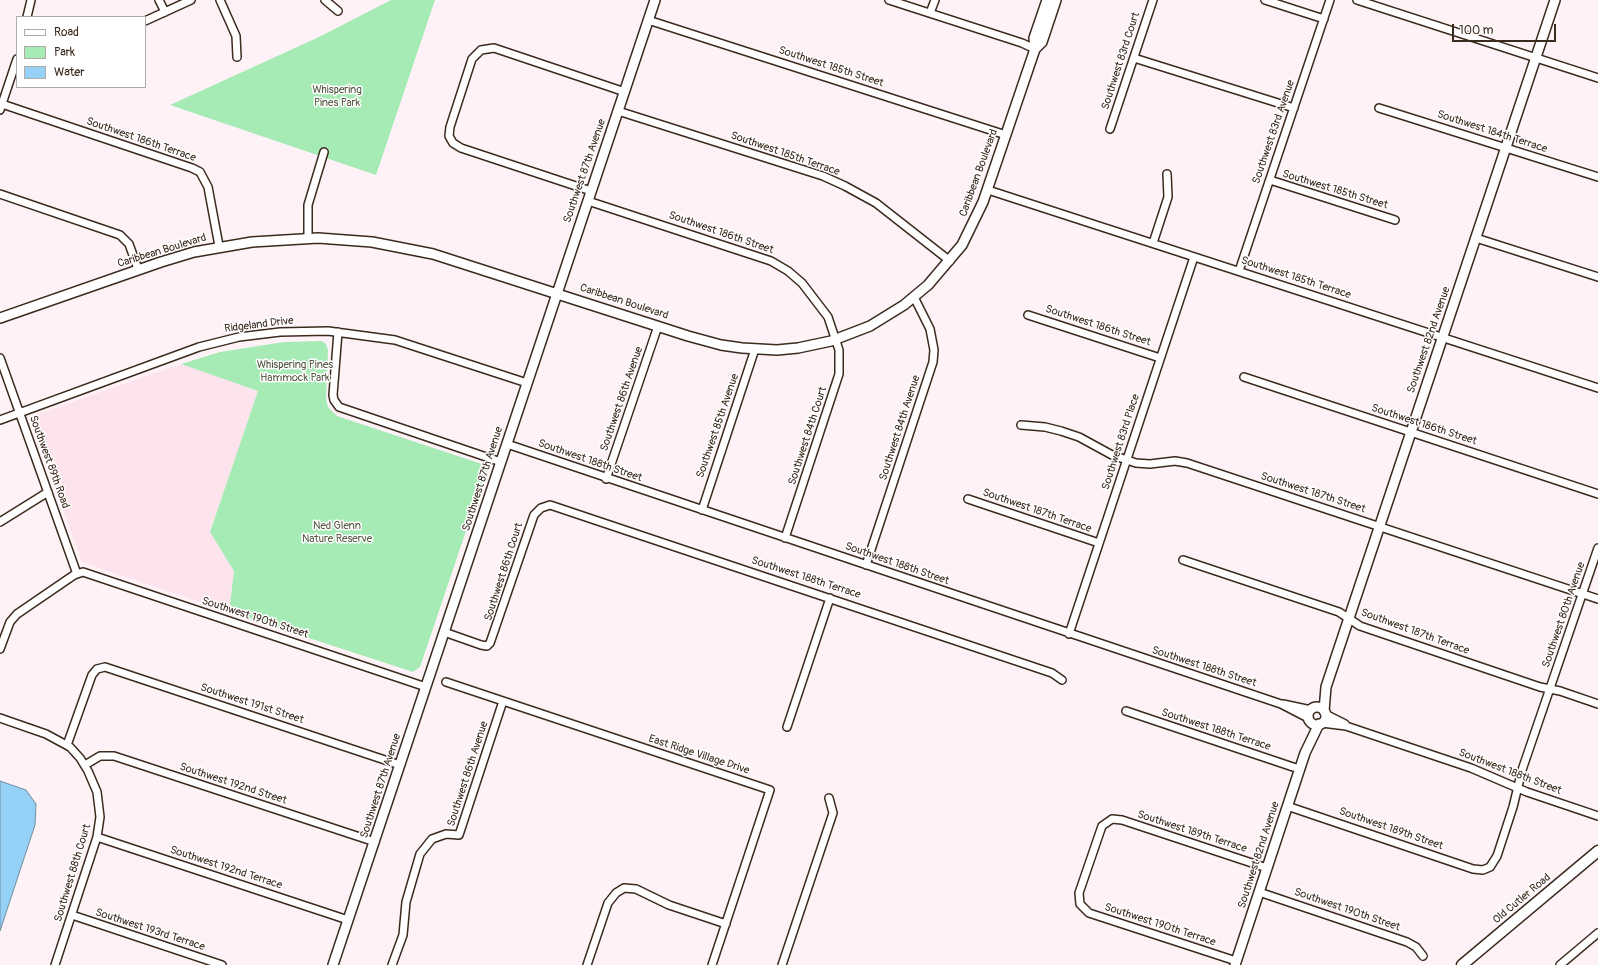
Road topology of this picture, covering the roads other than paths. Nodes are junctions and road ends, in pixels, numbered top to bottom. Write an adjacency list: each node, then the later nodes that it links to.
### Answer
1 (31, 0): 19 (street)
2 (159, 0): 17 (street)
3 (192, 0): 17 (street)
4 (220, 0): 24 (street)
5 (325, 0): 16 (street)
6 (655, 0): 21 (street, Southwest 87th Avenue)
7 (889, 0): 18 (street)
8 (934, 0): 18 (street)
9 (1047, 0): 23 (street, Caribbean Boulevard)
10 (1056, 0): 23 (street)
11 (1153, 0): 26 (street, Southwest 83rd Court)
12 (1265, 0): 20 (street)
13 (1330, 0): 20 (street, Southwest 83rd Avenue)
14 (1357, 0): 25 (street)
15 (1555, 0): 25 (street, Southwest 82nd Avenue)
16 (338, 11)
17 (165, 12): 22 (street)
18 (930, 13): 23 (street)
19 (27, 16)
20 (1324, 19): 31 (street, Southwest 83rd Avenue)
21 (648, 20): 29 (street, Southwest 87th Avenue); 35 (street, Southwest 185th Street)
22 (146, 22)
23 (1035, 49): 35 (street, Caribbean Boulevard)
24 (237, 57)
25 (1536, 57): 28 (street); 36 (street, Southwest 82nd Avenue)
26 (1134, 58): 31 (street); 34 (street, Southwest 83rd Court)
27 (16, 62): 30 (street)
28 (1598, 78)
29 (625, 92): 33 (street, Southwest 87th Avenue); 42 (street)
30 (1, 107): 49 (street, Southwest 186th Terrace)
31 (1294, 108): 40 (street, Southwest 83rd Avenue)
32 (1379, 108): 36 (street, Southwest 184th Terrace)
33 (618, 111): 42 (street, Southwest 87th Avenue); 51 (street, Southwest 185th Terrace)
34 (1110, 129)
35 (1006, 135): 41 (street, Caribbean Boulevard)
36 (1506, 148): 39 (street, Southwest 184th Terrace); 47 (street, Southwest 82nd Avenue)
37 (324, 152): 46 (street)
38 (1167, 174): 48 (street)
39 (1598, 177)
40 (1270, 180): 45 (street, Southwest 185th Street); 53 (street, Southwest 83rd Avenue)
41 (988, 190): 48 (street, Southwest 185th Terrace); 51 (street, Caribbean Boulevard)
42 (591, 191): 44 (street, Southwest 87th Avenue)
43 (0, 194): 52 (street)
44 (588, 201): 55 (street, Southwest 87th Avenue); 62 (street, Southwest 186th Street)
45 (1395, 220)
46 (308, 238): 49 (street, Caribbean Boulevard); 55 (street, Caribbean Boulevard)
47 (1476, 238): 54 (street); 61 (street, Southwest 82nd Avenue)
48 (1153, 244): 50 (street, Southwest 185th Terrace)
49 (219, 246): 52 (street, Caribbean Boulevard)
50 (1194, 257): 53 (street, Southwest 185th Terrace); 65 (street, Southwest 83rd Place)
51 (950, 261): 56 (street, Caribbean Boulevard)
52 (138, 270): 58 (street, Caribbean Boulevard)
53 (1239, 272): 61 (street, Southwest 185th Terrace)
54 (1598, 277)
55 (557, 293): 59 (street, Caribbean Boulevard); 67 (street, Southwest 87th Avenue)
56 (914, 297): 62 (street, Caribbean Boulevard); 88 (street, Southwest 84th Avenue)
57 (1028, 316): 65 (street, Southwest 186th Street)
58 (0, 318)
59 (658, 326): 63 (street, Caribbean Boulevard); 76 (street, Southwest 86th Avenue)
60 (338, 332): 67 (street, Ridgeland Drive); 69 (street, Ridgeland Drive); 75 (street)
61 (1443, 337): 68 (street, Southwest 185th Terrace); 72 (street, Southwest 82nd Avenue)
62 (836, 339): 63 (street, Caribbean Boulevard); 84 (street, Southwest 84th Court)
63 (755, 349): 81 (street, Southwest 85th Avenue)
64 (0, 358): 69 (street, Southwest 89th Road)
65 (1160, 358): 74 (street, Southwest 83rd Place)
66 (1244, 377): 72 (street, Southwest 186th Street)
67 (527, 383): 73 (street, Southwest 87th Avenue)
68 (1598, 388)
69 (19, 411): 70 (street, Ridgeland Drive); 77 (street, Southwest 89th Road)
70 (0, 420)
71 (1021, 425): 74 (street, Southwest 187th Street)
72 (1411, 432): 78 (street, Southwest 186th Street); 83 (street, Southwest 82nd Avenue)
73 (507, 444): 75 (street, Southwest 87th Avenue); 76 (street, Southwest 188th Street)
74 (1127, 460): 83 (street, Southwest 187th Street); 85 (street, Southwest 83rd Place)
75 (501, 462): 94 (street, Southwest 87th Avenue)
76 (606, 478): 81 (street, Southwest 188th Street)
77 (48, 492): 82 (street); 89 (street, Southwest 89th Road)
78 (1598, 494)
79 (968, 499): 85 (street, Southwest 187th Terrace)
80 (541, 508): 91 (street, Southwest 188th Terrace); 94 (street, Southwest 86th Court)
81 (702, 510): 84 (street, Southwest 188th Street)
82 (0, 522)
83 (1379, 526): 90 (street, Southwest 187th Street); 93 (street, Southwest 82nd Avenue)
84 (785, 538): 88 (street, Southwest 188th Street)
85 (1099, 543): 95 (street, Southwest 83rd Place)
86 (1598, 548): 90 (street, Southwest 80th Avenue)
87 (1183, 560): 93 (street, Southwest 187th Terrace)
88 (866, 565): 95 (street, Southwest 188th Street)
89 (77, 574): 96 (street); 99 (street, Southwest 190th Street)
90 (1583, 594): 92 (street, Southwest 187th Street); 100 (street, Southwest 80th Avenue)
91 (830, 598): 97 (street, Southwest 188th Terrace); 106 (street)
92 (1598, 599)
93 (1349, 619): 100 (street, Southwest 187th Terrace); 104 (street, Southwest 82nd Avenue)
94 (444, 632): 99 (street, Southwest 87th Avenue)
95 (1069, 634): 104 (street, Southwest 188th Street)
96 (0, 650)
97 (1062, 680)
98 (446, 682): 101 (street, East Ridge Village Drive)
99 (426, 687): 109 (street, Southwest 87th Avenue)
100 (1550, 689): 102 (street, Southwest 187th Terrace); 111 (street, Southwest 80th Avenue)
101 (503, 701): 123 (street, East Ridge Village Drive); 130 (street, Southwest 86th Avenue)
102 (1598, 704)
103 (1126, 712): 110 (street, Southwest 188th Terrace)
104 (1317, 716): 110 (street, Southwest 82nd Avenue); 111 (street, Southwest 188th Street)
105 (0, 718): 107 (street)
106 (787, 727)
107 (67, 745): 108 (street, Southwest 88th Court); 109 (street, Southwest 191st Street)
108 (85, 765): 115 (street, Southwest 88th Court); 116 (street, Southwest 192nd Street)
109 (400, 765): 116 (street, Southwest 87th Avenue)
110 (1299, 769): 113 (street, Southwest 82nd Avenue)
111 (1517, 788): 113 (street, Southwest 189th Street); 114 (street, Southwest 188th Street)
112 (829, 798): 133 (street)
113 (1287, 806): 118 (street, Southwest 82nd Avenue)
114 (1598, 816)
115 (97, 837): 121 (street, Southwest 88th Court); 122 (street, Southwest 192nd Terrace)
116 (375, 842): 122 (street, Southwest 87th Avenue)
117 (1598, 851): 134 (main road, Old Cutler Road)
118 (1267, 868): 119 (street, Southwest 82nd Avenue); 120 (street, Southwest 189th Terrace)
119 (1259, 892): 125 (street, Southwest 190th Street); 126 (street, Southwest 82nd Avenue)
120 (1080, 904): 126 (street, Southwest 190th Terrace)
121 (72, 915): 127 (street, Southwest 88th Court); 128 (street, Southwest 193rd Terrace)
122 (348, 920): 129 (street, Southwest 87th Avenue)
123 (726, 924): 131 (street); 132 (street, East Ridge Village Drive)
124 (1598, 934): 135 (street)
125 (1423, 956)
126 (1236, 963)
127 (55, 965)
128 (222, 965)
129 (333, 965)
130 (392, 965)
131 (586, 965)
132 (712, 965)
133 (782, 965)
134 (1462, 965)
135 (1560, 965)

